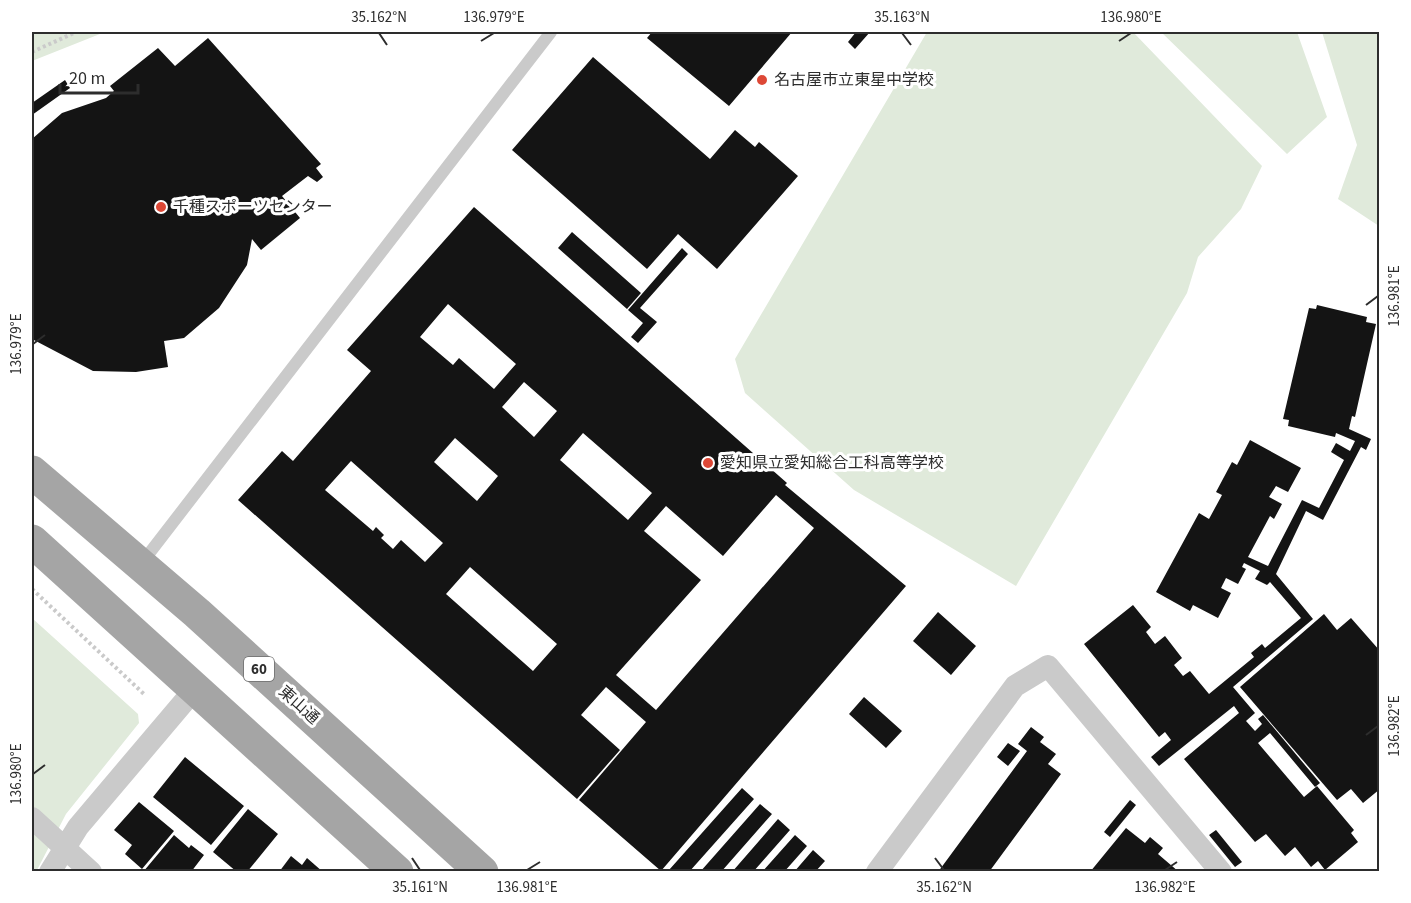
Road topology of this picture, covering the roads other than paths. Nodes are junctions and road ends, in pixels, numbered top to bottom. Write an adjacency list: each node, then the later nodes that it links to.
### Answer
1 (551, 32): 4 (lane)
2 (32, 472): 4 (main road, 東山通 / 60)
3 (32, 541): 5 (main road)
4 (140, 565): 11 (main road, 東山通 / 60)
5 (195, 690): 7 (street); 10 (main road)
6 (32, 818): 7 (street)
7 (63, 848): 8 (street); 9 (street)
8 (50, 872)
9 (91, 872)
10 (397, 872)
11 (482, 872)
12 (877, 872): 13 (street)
13 (1221, 872)

